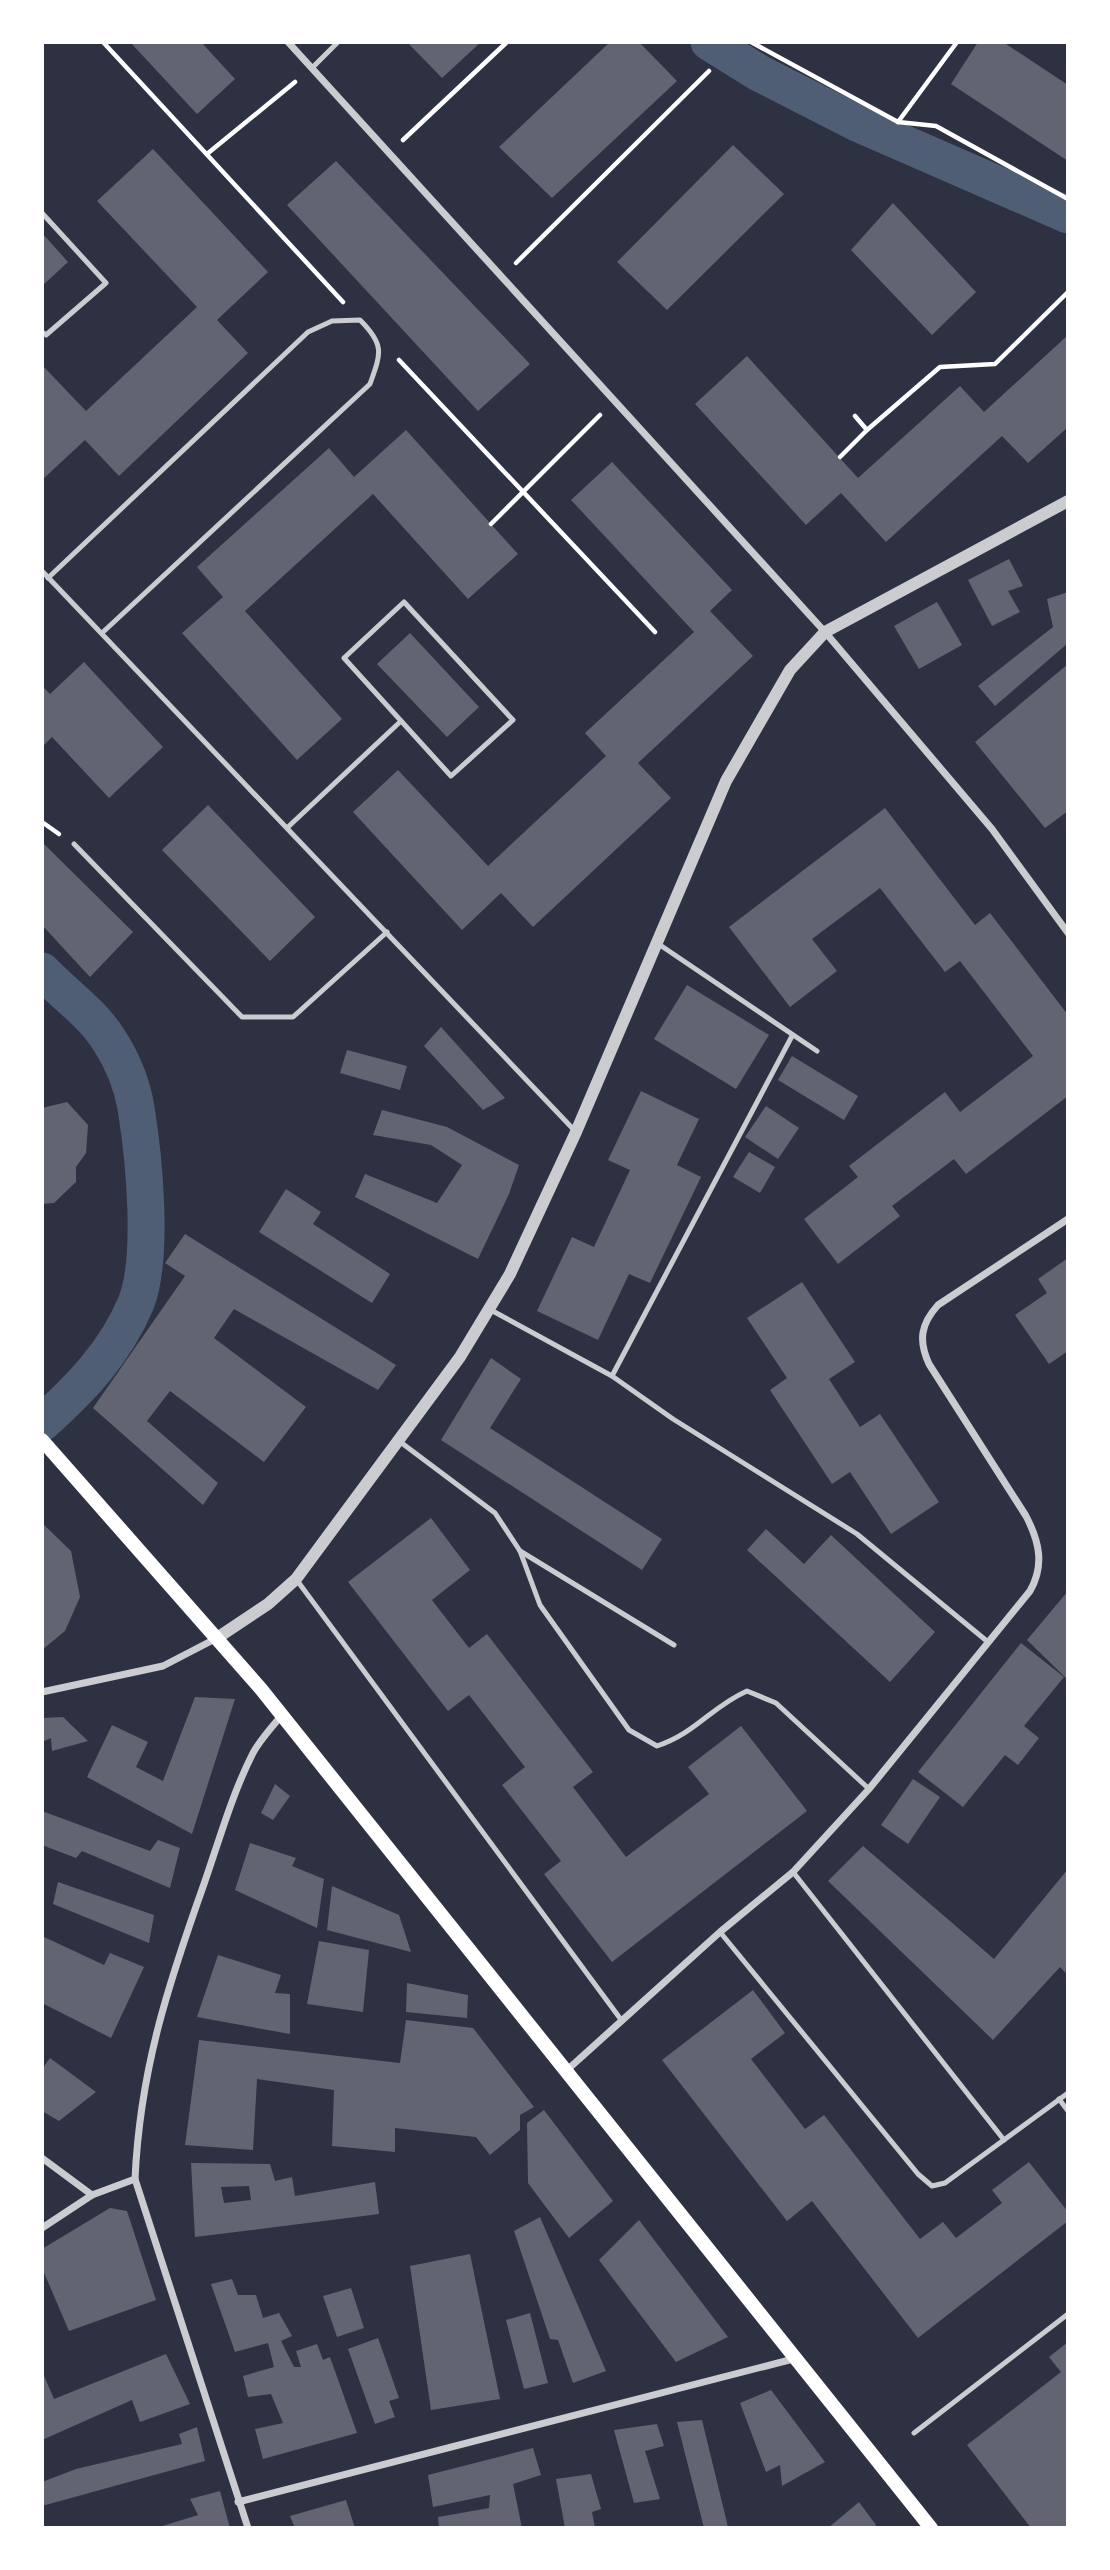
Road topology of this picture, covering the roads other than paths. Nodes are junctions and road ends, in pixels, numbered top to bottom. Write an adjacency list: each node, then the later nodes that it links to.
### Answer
1 (288, 42): 3 (street)
2 (338, 42): 3 (lane)
3 (312, 68): 9 (street)
4 (42, 213): 5 (lane)
5 (42, 332)
6 (1068, 501): 9 (street)
7 (42, 571): 8 (lane)
8 (48, 578): 10 (lane); 10 (lane)
9 (825, 632): 15 (street); 16 (street)
10 (102, 633): 12 (lane)
11 (401, 721): 11 (lane); 12 (lane)
12 (288, 827): 14 (lane)
13 (74, 845): 14 (lane)
14 (387, 932): 19 (lane)
15 (1068, 933)
16 (656, 943): 17 (lane); 19 (street)
17 (792, 1036): 18 (lane); 22 (lane)
18 (817, 1051)
19 (576, 1132): 21 (street)
20 (1068, 1219): 28 (street)
21 (489, 1309): 22 (lane); 23 (street)
22 (612, 1376): 28 (lane)
23 (397, 1439): 25 (lane); 26 (street)
24 (42, 1440): 27 (main road)
25 (520, 1551): 29 (lane); 32 (lane)
26 (296, 1579): 27 (street); 35 (lane)
27 (217, 1638): 30 (street); 31 (main road)
28 (988, 1642): 32 (street)
29 (674, 1645)
30 (42, 1692)
31 (282, 1715): 36 (main road); 42 (street)
32 (869, 1789): 33 (street)
33 (793, 1872): 34 (street); 40 (lane)
34 (720, 1933): 35 (street); 40 (lane)
35 (622, 2021): 36 (street)
36 (566, 2071): 46 (main road)
37 (1068, 2093): 38 (lane)
38 (1059, 2099): 39 (lane); 40 (lane)
39 (1068, 2111)
40 (1004, 2140)
41 (42, 2158): 43 (street)
42 (135, 2179): 43 (street); 48 (street)
43 (92, 2195): 44 (street)
44 (42, 2228)
45 (1068, 2314): 47 (lane)
46 (797, 2358): 48 (street); 50 (main road)
47 (914, 2433)
48 (238, 2502): 49 (street)
49 (248, 2528)
50 (932, 2528)

